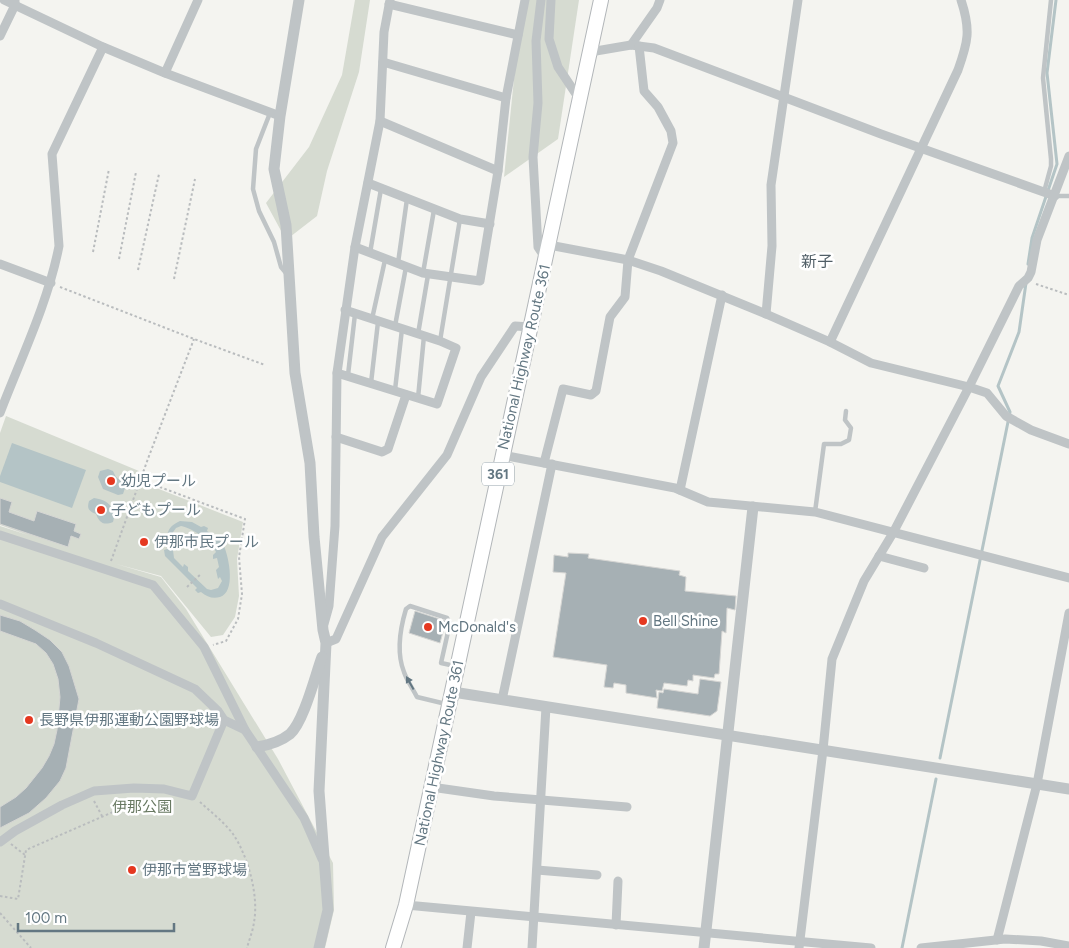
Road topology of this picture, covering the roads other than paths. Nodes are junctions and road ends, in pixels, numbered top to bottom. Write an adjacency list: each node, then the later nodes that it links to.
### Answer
1 (4, 0): 12 (street)
2 (198, 0): 20 (street)
3 (299, 0): 24 (street)
4 (525, 0): 14 (street)
5 (540, 0): 38 (street)
6 (551, 0): 23 (street)
7 (601, 0): 18 (highway, National Highway Route 361 / 361)
8 (660, 0): 17 (street)
9 (798, 0): 21 (street)
10 (961, 0): 26 (street)
11 (1051, 0): 31 (lane)
12 (15, 2): 15 (street); 16 (street)
13 (390, 2): 14 (street); 19 (street)
14 (518, 35): 22 (street)
15 (0, 36)
16 (103, 46): 20 (street); 47 (street)
17 (635, 46): 18 (street); 21 (street); 41 (street)
18 (590, 52): 23 (highway, National Highway Route 361 / 361)
19 (383, 62): 22 (street); 25 (street)
20 (165, 73): 24 (street)
21 (784, 97): 26 (street); 51 (street)
22 (506, 98): 28 (street)
23 (580, 100): 38 (highway, National Highway Route 361 / 361)
24 (275, 114): 45 (street); 45 (lane)
25 (380, 122): 28 (street); 29 (street)
26 (921, 148): 31 (street); 57 (street)
27 (1069, 156): 31 (street)
28 (498, 171): 36 (street)
29 (368, 183): 30 (street); 37 (street)
30 (381, 189): 33 (street); 39 (lane)
31 (1048, 194): 32 (lane); 61 (street)
32 (1069, 196)
33 (407, 199): 34 (street); 43 (lane)
34 (434, 210): 35 (street); 44 (lane)
35 (460, 219): 36 (street); 46 (lane)
36 (490, 224): 46 (street)
37 (355, 247): 39 (street); 49 (street)
38 (547, 252): 41 (street); 53 (highway, National Highway Route 361 / 361)
39 (370, 253): 40 (street)
40 (385, 260): 43 (street); 52 (lane)
41 (628, 260): 48 (street); 70 (street)
42 (0, 264): 47 (street)
43 (402, 266): 44 (street); 54 (lane)
44 (426, 274): 46 (street); 55 (lane)
45 (290, 277): 81 (street)
46 (451, 278): 56 (lane)
47 (51, 283): 66 (street)
48 (722, 295): 51 (street); 71 (street)
49 (345, 310): 50 (street); 58 (street)
50 (355, 313): 52 (street); 59 (lane)
51 (766, 314): 57 (street)
52 (375, 320): 54 (street); 60 (lane)
53 (531, 327): 69 (highway, National Highway Route 361 / 361); 82 (street)
54 (399, 328): 55 (street); 62 (lane)
55 (421, 335): 56 (street); 64 (lane)
56 (440, 341): 64 (street)
57 (830, 342): 61 (street)
58 (337, 374): 59 (street); 67 (street)
59 (348, 377): 60 (street)
60 (371, 385): 62 (street)
61 (969, 387): 68 (street); 74 (street)
62 (395, 392): 63 (street)
63 (406, 395): 64 (street); 67 (street)
64 (418, 398)
65 (846, 411): 73 (lane)
66 (0, 413)
67 (336, 437): 81 (street)
68 (1069, 444)
69 (502, 454): 70 (street); 83 (highway, National Highway Route 361 / 361)
70 (548, 464): 71 (street); 85 (street)
71 (680, 490): 72 (street)
72 (753, 507): 73 (street); 89 (street)
73 (815, 512): 74 (street)
74 (893, 533): 76 (street); 78 (street)
75 (0, 535): 88 (street)
76 (879, 556): 77 (street); 91 (street)
77 (924, 568)
78 (1069, 578)
79 (0, 604): 87 (street)
80 (1069, 613): 92 (street)
81 (323, 630): 82 (street)
82 (326, 644): 90 (street); 98 (street)
83 (458, 667): 84 (highway, National Highway Route 361 / 361); 84 (lane, one-way to 83)
84 (451, 698): 85 (street); 93 (highway, National Highway Route 361 / 361)
85 (502, 700): 86 (street)
86 (546, 707): 89 (street); 95 (street)
87 (224, 720): 88 (street); 97 (street)
88 (245, 730): 90 (street)
89 (727, 735): 91 (street); 106 (street)
90 (257, 747): 98 (street)
91 (823, 750): 92 (street); 108 (street)
92 (1037, 784): 94 (street); 107 (street)
93 (431, 787): 95 (street); 102 (highway, National Highway Route 361 / 361)
94 (1069, 789)
95 (541, 800): 96 (street); 99 (street)
96 (627, 808)
97 (2, 841)
98 (325, 864): 111 (street)
99 (537, 870): 100 (street); 104 (street)
100 (597, 875)
101 (618, 881): 105 (street)
102 (406, 904): 103 (street); 112 (highway, National Highway Route 361 / 361)
103 (471, 912): 104 (street); 113 (street)
104 (534, 917): 105 (street); 114 (street)
105 (616, 925): 106 (street)
106 (705, 933): 108 (street); 115 (street)
107 (997, 940): 109 (street); 117 (street)
108 (800, 945): 116 (street)
109 (1040, 945): 110 (street)
110 (1069, 946)
111 (319, 948)
112 (393, 948)
113 (467, 948)
114 (532, 948)
115 (704, 948)
116 (871, 948)
117 (921, 948)

